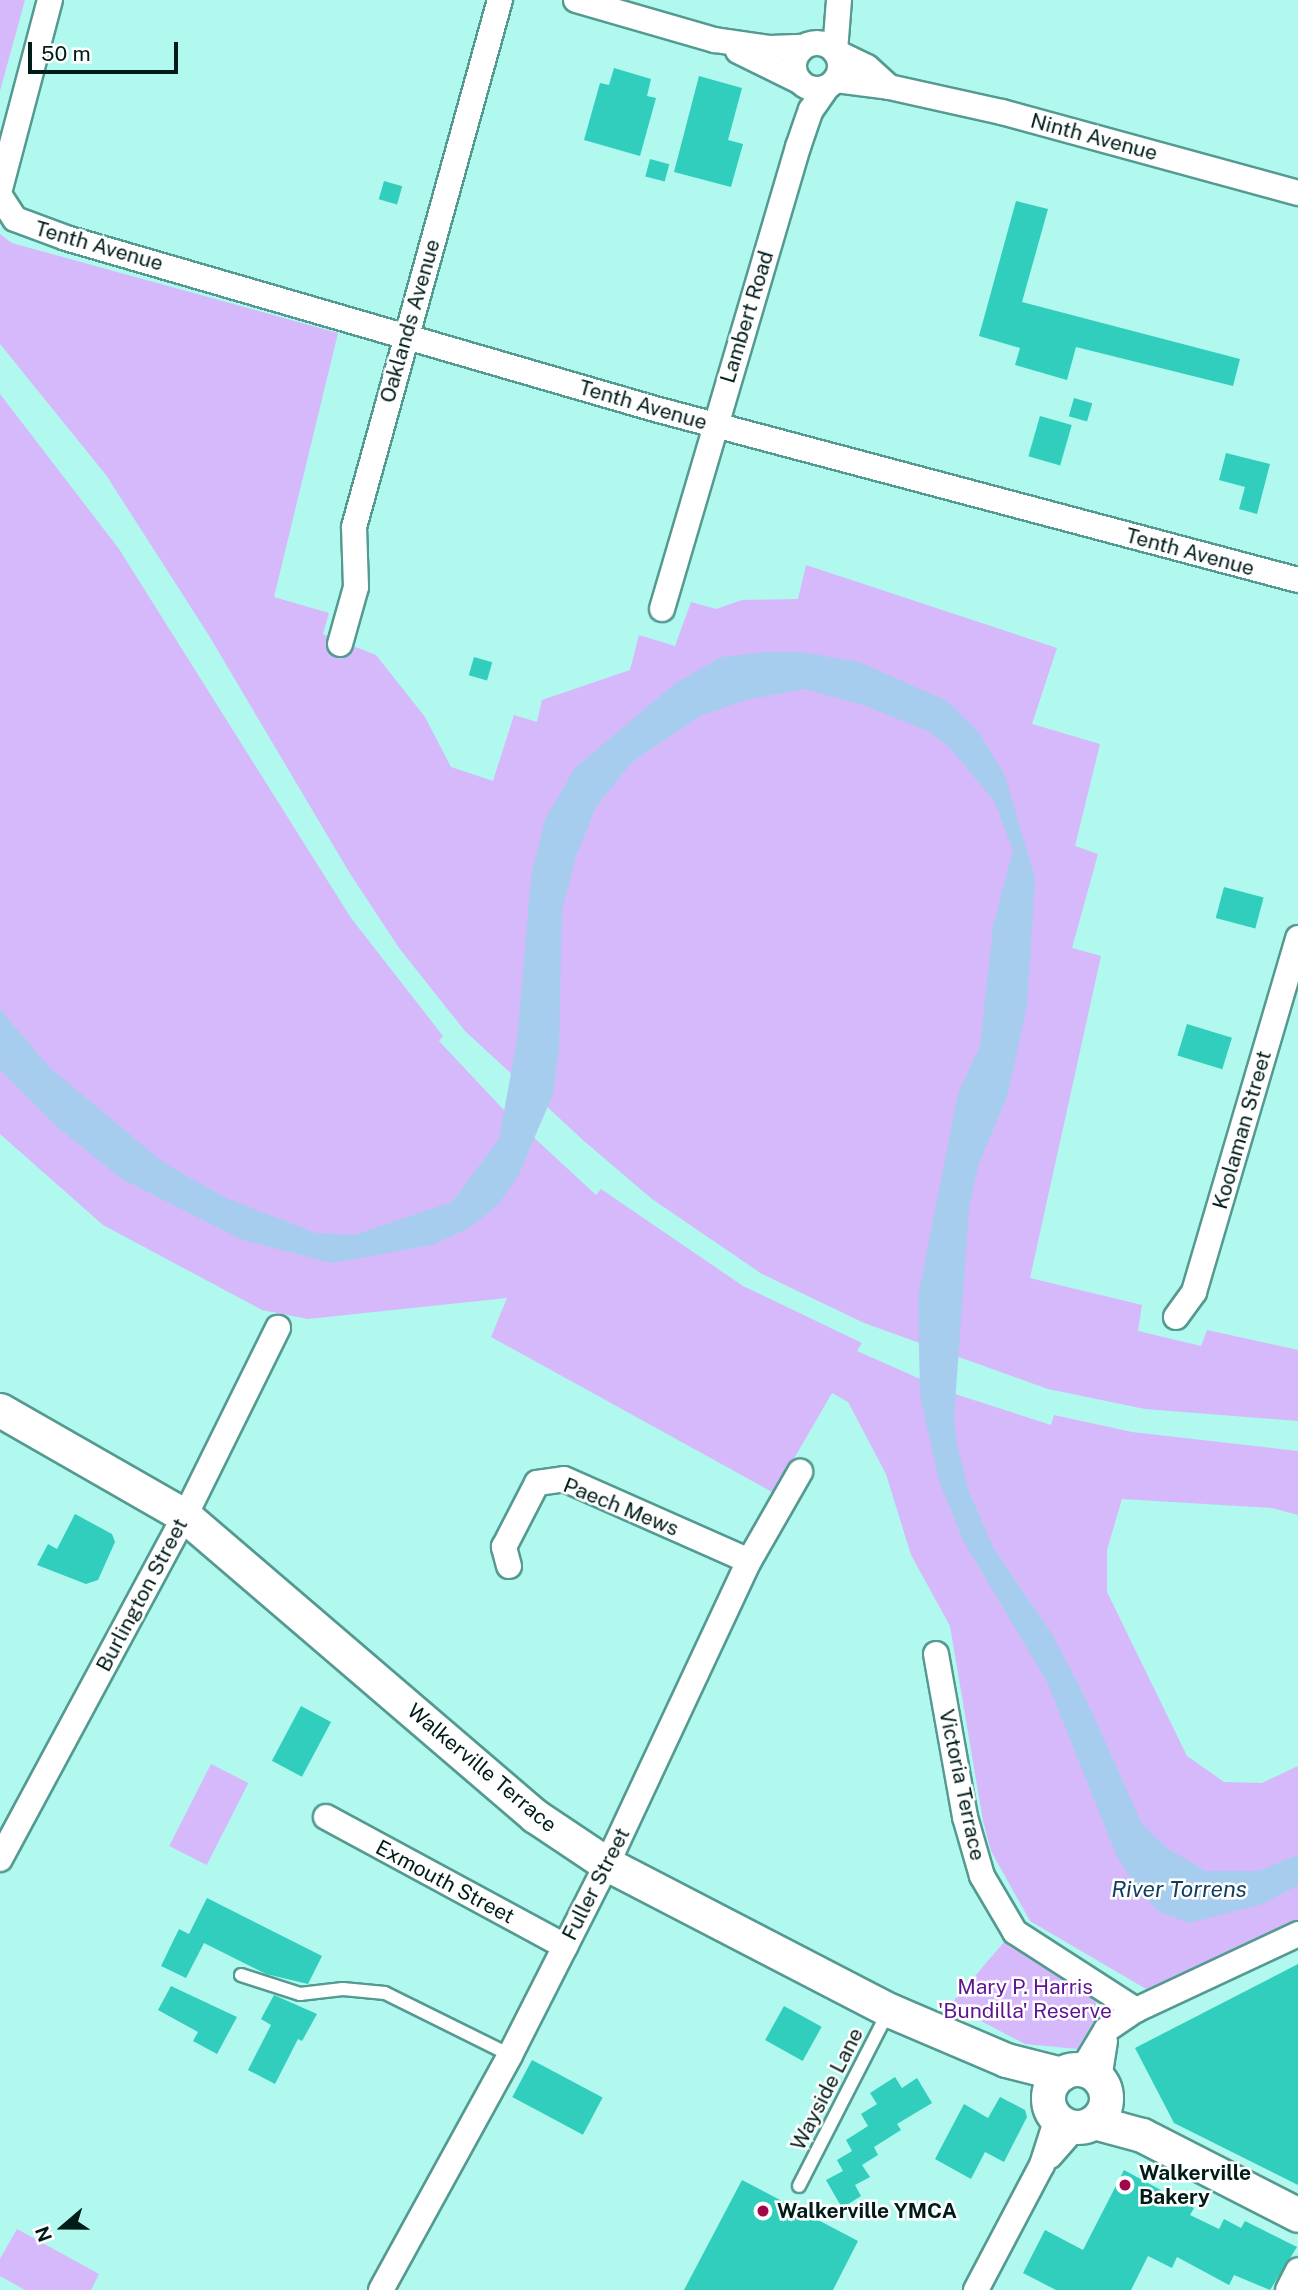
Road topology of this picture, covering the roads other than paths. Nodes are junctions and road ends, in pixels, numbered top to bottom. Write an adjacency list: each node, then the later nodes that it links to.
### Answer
1 (50, 0): 13 (street)
2 (500, 0): 17 (street, Oaklands Avenue)
3 (576, 0): 6 (street)
4 (831, 0): 7 (street)
5 (839, 0): 8 (street)
6 (716, 40): 7 (street); 9 (street)
7 (807, 45): 8 (street); 9 (street)
8 (835, 52): 10 (street); 11 (street, Ninth Avenue)
9 (799, 81): 10 (street); 12 (street, Lambert Road)
10 (832, 84): 11 (street, Ninth Avenue); 12 (street, Lambert Road)
11 (889, 87): 14 (street, Ninth Avenue)
12 (798, 147): 18 (street, Lambert Road)
13 (0, 189)
14 (1298, 193)
15 (0, 196): 16 (street)
16 (1, 202): 17 (street, Tenth Avenue)
17 (406, 335): 18 (street, Tenth Avenue); 21 (street, Oaklands Avenue)
18 (715, 425): 19 (street, Tenth Avenue); 20 (street, Lambert Road)
19 (1298, 580)
20 (662, 609)
21 (340, 644)
22 (1298, 938): 23 (street, Koolaman Street)
23 (1176, 1317)
24 (278, 1328): 27 (street, Burlington Street)
25 (0, 1410): 27 (street, Walkerville Terrace)
26 (800, 1472): 28 (street, Fuller Street)
27 (185, 1516): 32 (street, Burlington Street); 34 (street, Walkerville Terrace)
28 (749, 1561): 29 (street, Paech Mews); 34 (street, Fuller Street)
29 (509, 1566)
30 (936, 1654): 39 (street, Victoria Terrace)
31 (326, 1817): 36 (street, Exmouth Street)
32 (6, 1832): 33 (street, Burlington Street)
33 (0, 1859)
34 (607, 1864): 36 (street, Fuller Street); 38 (street, Walkerville Terrace)
35 (1298, 1934): 39 (street)
36 (565, 1946): 40 (street, Fuller Street)
37 (241, 1975): 40 (lane)
38 (889, 2010): 41 (street, Walkerville Terrace); 42 (lane, Wayside Lane)
39 (1136, 2010): 41 (street)
40 (510, 2055): 45 (street, Fuller Street)
41 (1078, 2098): 43 (street, Walkerville Terrace); 46 (street)
42 (799, 2186)
43 (1298, 2215)
44 (1298, 2270): 47 (street)
45 (381, 2290)
46 (976, 2290)
47 (1287, 2290)

